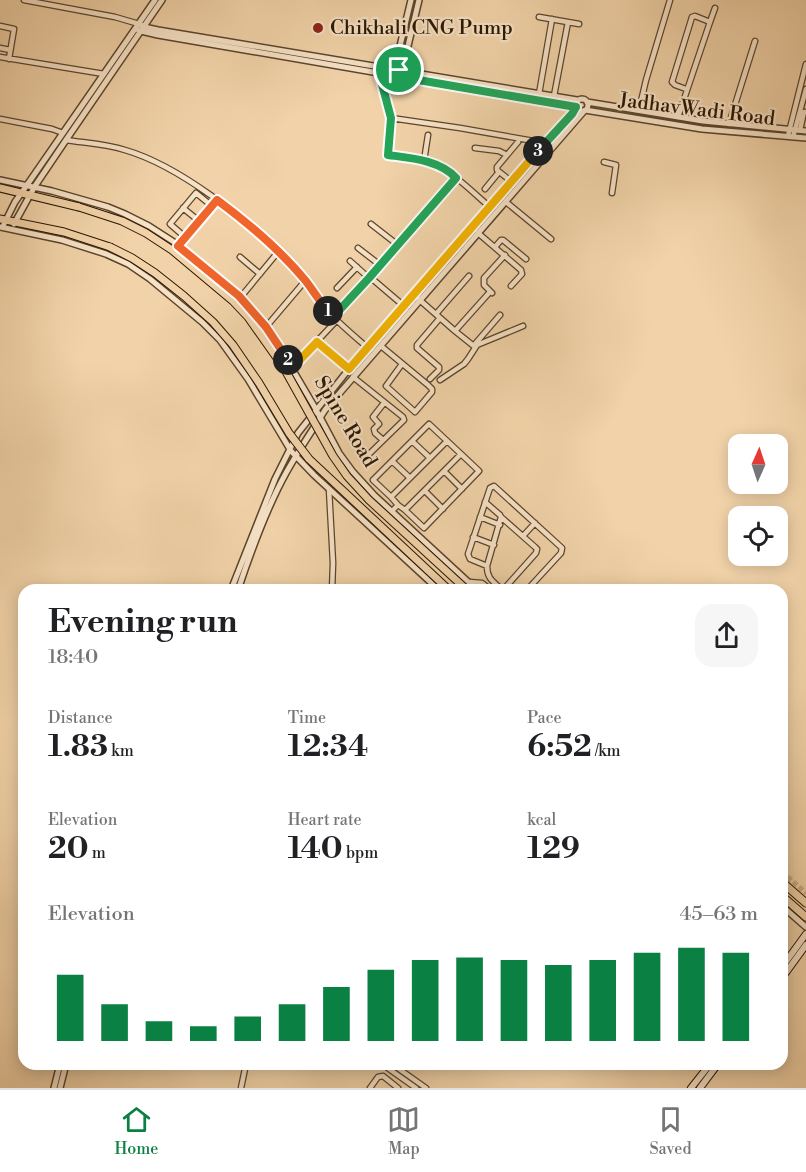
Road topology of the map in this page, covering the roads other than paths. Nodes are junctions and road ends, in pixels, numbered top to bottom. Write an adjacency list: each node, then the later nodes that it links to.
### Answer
1 (24, 0): 7 (street)
2 (155, 0): 15 (street)
3 (162, 0): 15 (street)
4 (411, 0): 22 (street)
5 (419, 0): 24 (street)
6 (670, 0): 34 (street)
7 (45, 2): 15 (street)
8 (715, 8): 12 (street)
9 (539, 17): 10 (street)
10 (552, 19): 11 (street); 28 (street)
11 (568, 22): 13 (street); 29 (street)
12 (710, 22): 26 (street); 26 (street)
13 (579, 24)
14 (0, 26): 18 (street)
15 (140, 28): 22 (street); 23 (street); 25 (street); 45 (street)
16 (755, 41): 39 (street)
17 (0, 48): 18 (street)
18 (10, 50): 20 (street)
19 (0, 57): 20 (street)
20 (9, 59): 25 (street)
21 (806, 64): 40 (street)
22 (394, 72): 23 (street); 24 (street)
23 (379, 73): 37 (street)
24 (401, 74): 28 (street, JadhavWadi Road); 32 (street, JadhavWadi Road)
25 (104, 75): 41 (street)
26 (686, 89): 36 (street)
27 (806, 89): 40 (street)
28 (539, 94): 29 (street, JadhavWadi Road)
29 (554, 96): 30 (street, JadhavWadi Road)
30 (577, 100): 31 (street, JadhavWadi Road); 32 (street)
31 (587, 102): 33 (street); 34 (street, JadhavWadi Road)
32 (576, 107): 33 (street, JadhavWadi Road); 47 (street)
33 (585, 110): 43 (street, JadhavWadi Road); 65 (street)
34 (639, 110): 36 (street, JadhavWadi Road)
35 (806, 112): 40 (street)
36 (678, 117): 39 (street, JadhavWadi Road)
37 (391, 118): 47 (street); 50 (street)
38 (0, 119): 41 (street)
39 (729, 124): 40 (street, JadhavWadi Road)
40 (798, 130): 43 (street)
41 (63, 133): 56 (street)
42 (428, 135): 50 (street)
43 (790, 137): 44 (street, JadhavWadi Road)
44 (806, 138)
45 (66, 140): 57 (street); 63 (street)
46 (518, 142): 49 (street)
47 (545, 143): 55 (street)
48 (475, 148): 49 (street)
49 (507, 155): 52 (street)
50 (424, 161): 53 (street)
51 (604, 162): 61 (street)
52 (499, 172): 55 (street); 59 (street)
53 (456, 178): 67 (street); 80 (street)
54 (0, 180): 56 (street, Spine Road)
55 (512, 182): 64 (street)
56 (27, 185): 57 (street, Spine Road); 60 (street)
57 (35, 186): 62 (street); 81 (street, Spine Road)
58 (0, 188): 60 (main road)
59 (485, 189)
60 (22, 193): 62 (main road); 69 (street)
61 (612, 193)
62 (31, 195): 70 (street); 154 (main road, bridge)
63 (217, 200): 66 (street); 84 (street)
64 (496, 200): 65 (street); 67 (street)
65 (504, 204): 76 (street); 79 (street)
66 (212, 206): 68 (street); 71 (street)
67 (490, 207): 97 (street)
68 (183, 208): 71 (street); 78 (street)
69 (3, 219): 70 (main road); 74 (street)
70 (15, 221): 73 (main road); 75 (street)
71 (199, 221): 78 (street)
72 (371, 224): 80 (street)
73 (36, 225): 77 (main road); 153 (main road, bridge)
74 (1, 228): 75 (street)
75 (12, 230): 77 (street)
76 (478, 233): 82 (street); 99 (street)
77 (34, 234): 123 (street)
78 (185, 237): 81 (street)
79 (551, 239)
80 (398, 245): 89 (street)
81 (178, 246): 98 (street, Spine Road)
82 (495, 247): 85 (street); 87 (street)
83 (358, 248): 89 (street)
84 (278, 252): 91 (street); 94 (street)
85 (505, 255): 95 (street); 106 (street)
86 (240, 257): 91 (street)
87 (526, 259)
88 (350, 261): 90 (street)
89 (380, 265): 93 (street)
90 (357, 267): 93 (street); 96 (street)
91 (260, 274): 98 (street)
92 (469, 276): 102 (street)
93 (370, 277): 100 (street); 103 (street)
94 (305, 280): 103 (street); 105 (street)
95 (511, 286)
96 (337, 288)
97 (414, 294): 99 (street); 100 (street)
98 (240, 298): 105 (street, Spine Road)
99 (420, 300): 102 (street); 108 (street)
100 (404, 306): 110 (street)
101 (500, 315): 109 (street)
102 (438, 316): 106 (street); 115 (street)
103 (335, 319): 107 (street); 110 (street)
104 (523, 326): 109 (street)
105 (266, 327): 112 (street, Spine Road)
106 (455, 332): 109 (street)
107 (317, 342): 112 (street); 113 (street)
108 (381, 346): 111 (street); 114 (street)
109 (474, 346): 116 (street)
110 (368, 348): 113 (street)
111 (402, 364): 111 (street)
112 (292, 368): 118 (street, Spine Road)
113 (349, 369): 118 (street)
114 (353, 377): 117 (street); 119 (street)
115 (430, 379)
116 (440, 380)
117 (384, 403): 120 (street); 120 (street)
118 (316, 410): 119 (street, Spine Road); 123 (street)
119 (320, 418): 125 (street); 139 (street, Spine Road)
120 (383, 440): 127 (street)
121 (412, 441): 122 (street); 126 (street); 128 (street)
122 (447, 441): 124 (street); 126 (street)
123 (290, 450): 125 (street); 149 (street)
124 (461, 454): 129 (street); 132 (street)
125 (296, 456): 131 (street); 150 (street)
126 (430, 458): 130 (street)
127 (364, 459)
128 (392, 461): 130 (street); 134 (street)
129 (444, 471): 132 (street); 133 (street)
130 (410, 478): 134 (street)
131 (329, 489): 151 (street); 152 (street)
132 (462, 489): 137 (street)
133 (425, 491): 137 (street); 138 (street)
134 (391, 497): 136 (street)
135 (485, 502): 140 (street); 141 (street); 142 (street)
136 (398, 505): 138 (street); 139 (street)
137 (443, 509): 138 (street)
138 (405, 510)
139 (392, 511): 155 (street, Spine Road)
140 (480, 517): 143 (street); 145 (street)
141 (501, 518): 143 (street); 144 (street)
142 (535, 523): 144 (street); 159 (street)
143 (500, 525): 146 (street)
144 (523, 536): 158 (street)
145 (473, 537): 146 (street); 147 (street)
146 (494, 545): 147 (street)
147 (487, 566): 148 (street)
148 (493, 581): 156 (street); 157 (street)
149 (233, 584)
150 (240, 584)
151 (332, 584)
152 (432, 584)
153 (443, 584)
154 (466, 584)
155 (466, 584)
156 (491, 584)
157 (496, 584)
158 (508, 584)
159 (532, 584)
160 (788, 887): 162 (main road)
161 (788, 901): 164 (main road)
162 (806, 903)
163 (788, 911): 165 (street)
164 (806, 917)
165 (806, 927)
166 (806, 934): 168 (main road)
167 (806, 945): 169 (main road)
168 (788, 959)
169 (788, 970)
170 (58, 1070): 178 (street)
171 (64, 1070): 179 (street)
172 (245, 1070): 180 (street)
173 (391, 1070): 177 (street)
174 (398, 1070): 177 (street)
175 (705, 1070): 184 (main road)
176 (714, 1070): 185 (main road)
177 (412, 1085): 183 (street)
178 (54, 1088)
179 (60, 1088)
180 (241, 1088)
181 (370, 1088): 182 (street)
182 (398, 1088)
183 (426, 1088)
184 (691, 1088)
185 (700, 1088)

